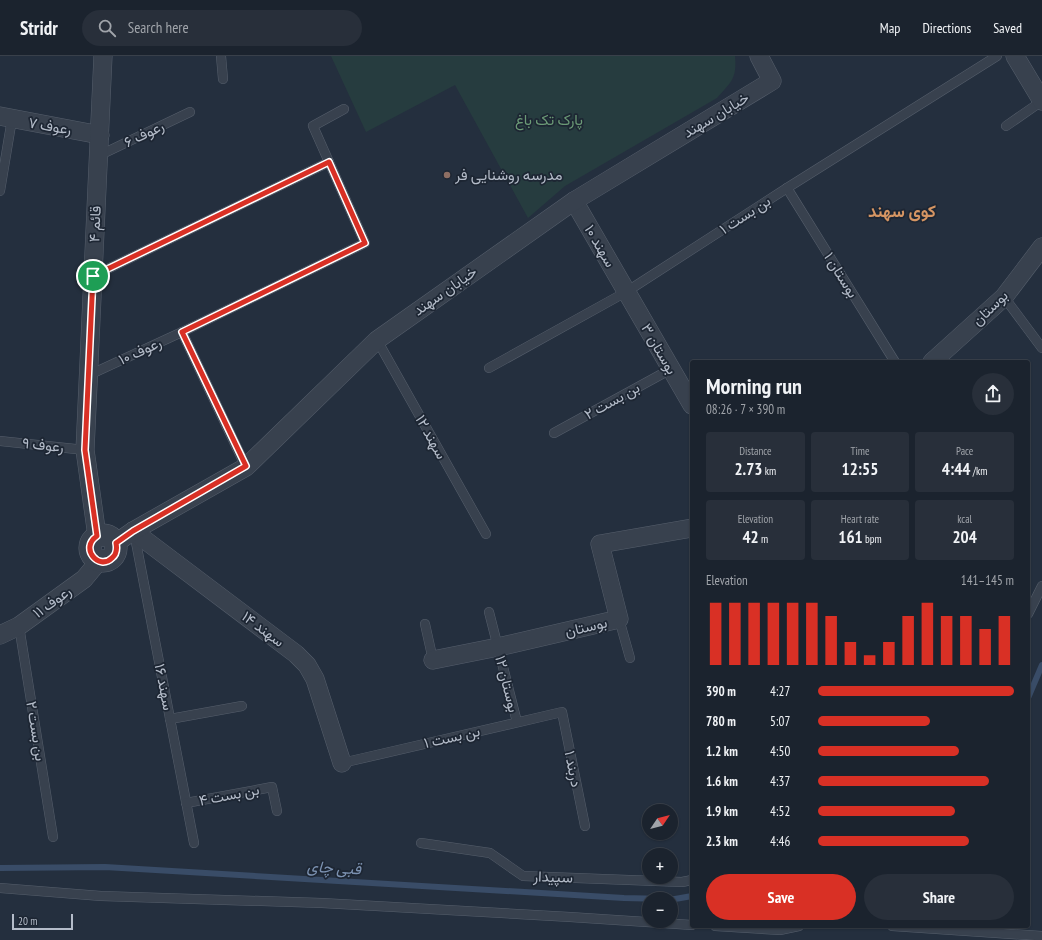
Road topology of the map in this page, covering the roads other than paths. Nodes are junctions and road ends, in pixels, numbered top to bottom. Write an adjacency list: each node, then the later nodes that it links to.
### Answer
1 (103, 56): 12 (street, قائم ۴)
2 (221, 56): 6 (lane)
3 (759, 56): 17 (street, خیابان سهند)
4 (997, 56): 15 (lane, بن بست ۱)
5 (1015, 56): 7 (street)
6 (223, 79)
7 (1042, 101): 11 (lane)
8 (344, 109): 14 (lane)
9 (190, 112): 13 (lane, رعوف ۶)
10 (6, 118): 12 (street, رعوف ۷); 16 (lane)
11 (1006, 126)
12 (100, 135): 13 (street, قائم ۴)
13 (98, 156): 19 (street, قائم ۴)
14 (329, 162): 19 (lane); 22 (lane, رعوف ۱۰)
15 (787, 188): 20 (lane, بن بست ۱); 25 (lane, بوستان ۱)
16 (0, 191)
17 (574, 201): 20 (street, سهند ۱۰); 23 (street, خیابان سهند)
18 (1042, 247): 21 (street, بوستان)
19 (93, 276): 29 (street, قائم ۴)
20 (626, 292): 27 (lane, بن بست ۱); 28 (street, بوستان ۳)
21 (1004, 297): 24 (lane); 26 (street, بوستان)
22 (182, 332): 29 (lane, رعوف ۱۰); 34 (lane)
23 (376, 340): 34 (street, خیابان سهند); 36 (lane, سهند ۱۲)
24 (1042, 348)
25 (894, 360)
26 (934, 360)
27 (489, 368)
28 (671, 369): 30 (street, بوستان ۳); 31 (lane, بن بست ۲)
29 (89, 375): 33 (street, قائم ۴)
30 (690, 402)
31 (554, 433)
32 (0, 441): 33 (lane, رعوف ۹)
33 (85, 450): 37 (street, قائم ۴)
34 (246, 466): 37 (street, خیابان سهند)
35 (690, 528): 42 (street, بوستان)
36 (486, 534)
37 (115, 537): 38 (street); 51 (lane, سهند ۱۶); 53 (street, سهند ۱۴)
38 (99, 561): 44 (street, رعوف ۱۱)
39 (1042, 586): 40 (lane)
40 (1030, 610)
41 (489, 612): 46 (lane, بوستان ۱۲)
42 (619, 619): 46 (street, بوستان); 47 (lane)
43 (425, 624): 48 (lane)
44 (19, 626): 45 (street, رعوف ۱۱); 57 (lane, بن بست ۲)
45 (0, 635)
46 (498, 646): 48 (street, بوستان); 52 (lane, بوستان ۱۲)
47 (630, 658)
48 (433, 660)
49 (242, 706): 51 (lane)
50 (562, 712): 52 (lane, بن بست ۱); 56 (lane, دربند ۱)
51 (170, 719): 54 (lane, سهند ۱۶)
52 (517, 722): 53 (lane, بن بست ۱)
53 (342, 763)
54 (186, 804): 55 (lane, بن بست ۴); 58 (lane, سهند ۱۶)
55 (277, 811)
56 (585, 826)
57 (53, 837)
58 (194, 843)
59 (421, 843): 60 (lane, سپیدار)
60 (690, 880)
61 (0, 888): 62 (lane)
62 (690, 924)
63 (748, 928): 64 (lane)
64 (790, 928)
65 (922, 928): 66 (lane)
66 (1042, 936)

